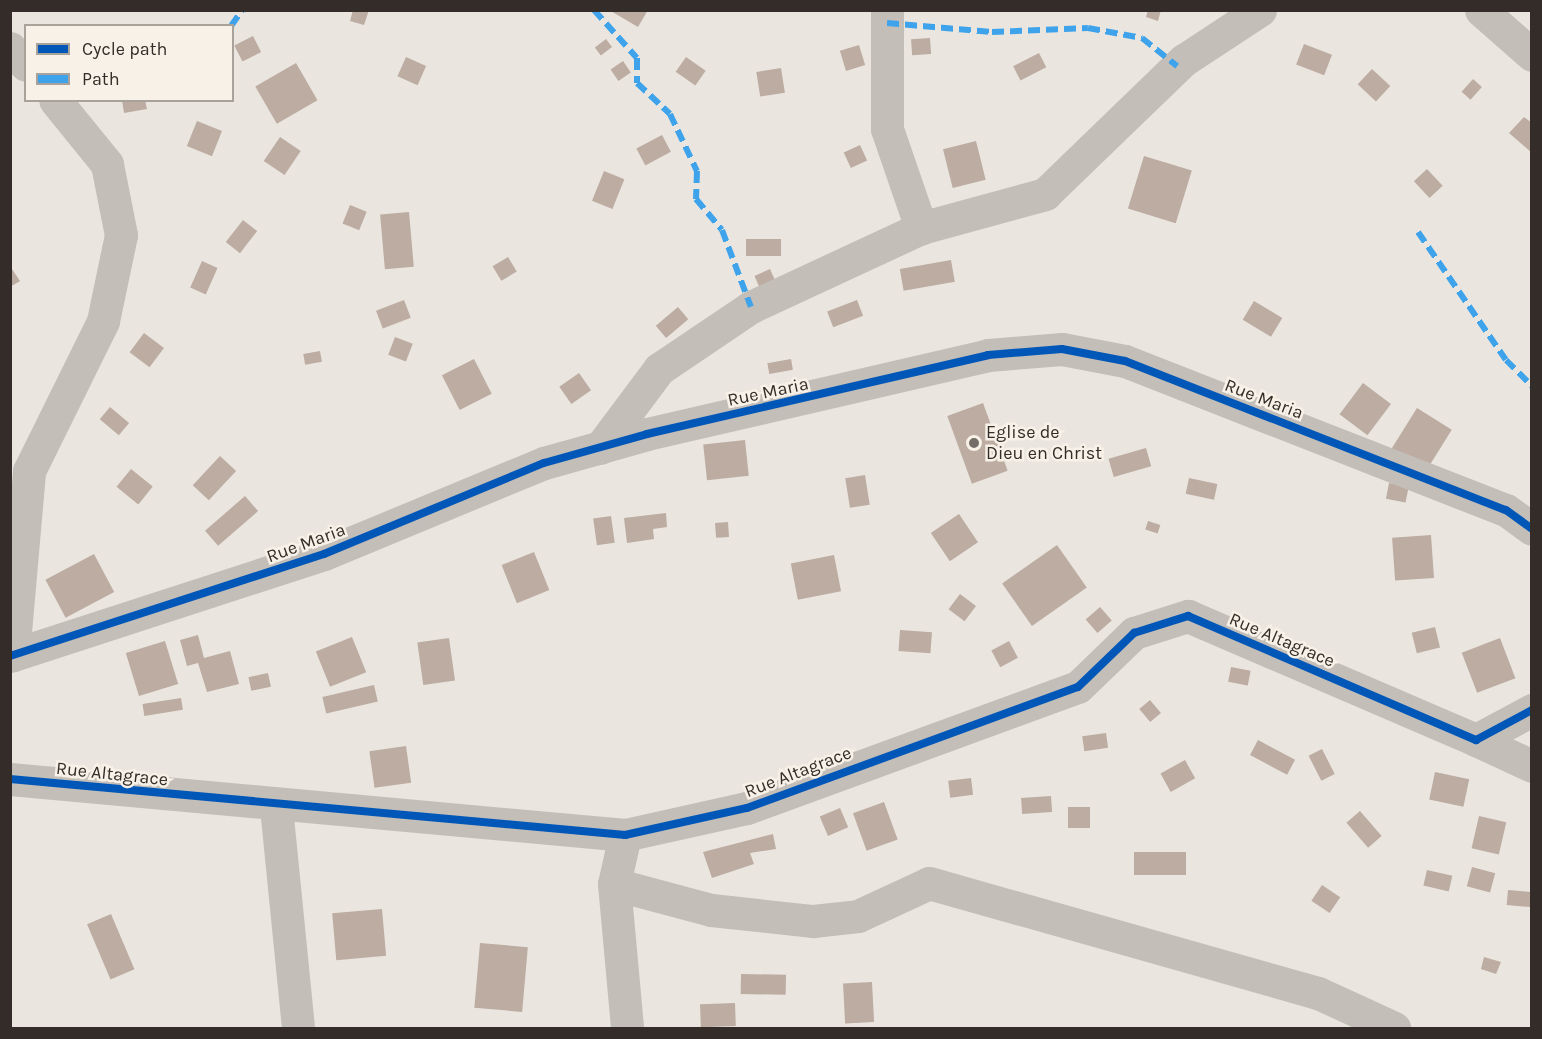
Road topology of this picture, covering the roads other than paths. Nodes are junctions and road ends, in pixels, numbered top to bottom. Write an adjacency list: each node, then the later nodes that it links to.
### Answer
1 (887, 10): 8 (street)
2 (1260, 10): 8 (street)
3 (1481, 10): 5 (street)
4 (10, 48): 6 (street)
5 (1532, 55)
6 (24, 63)
7 (57, 102): 11 (street)
8 (921, 228): 9 (street)
9 (600, 448): 10 (street, Rue Maria); 11 (street, Rue Maria)
10 (1532, 529)
11 (12, 655)
12 (1532, 710): 13 (street)
13 (1476, 740): 14 (street, Rue Altagrace); 17 (street, Rue Altagrace)
14 (1532, 766)
15 (10, 779): 16 (street, Rue Altagrace)
16 (276, 807): 17 (street, Rue Altagrace); 19 (street)
17 (625, 835): 18 (street)
18 (614, 884): 20 (street); 21 (street)
19 (298, 1029)
20 (627, 1029)
21 (1394, 1029)

